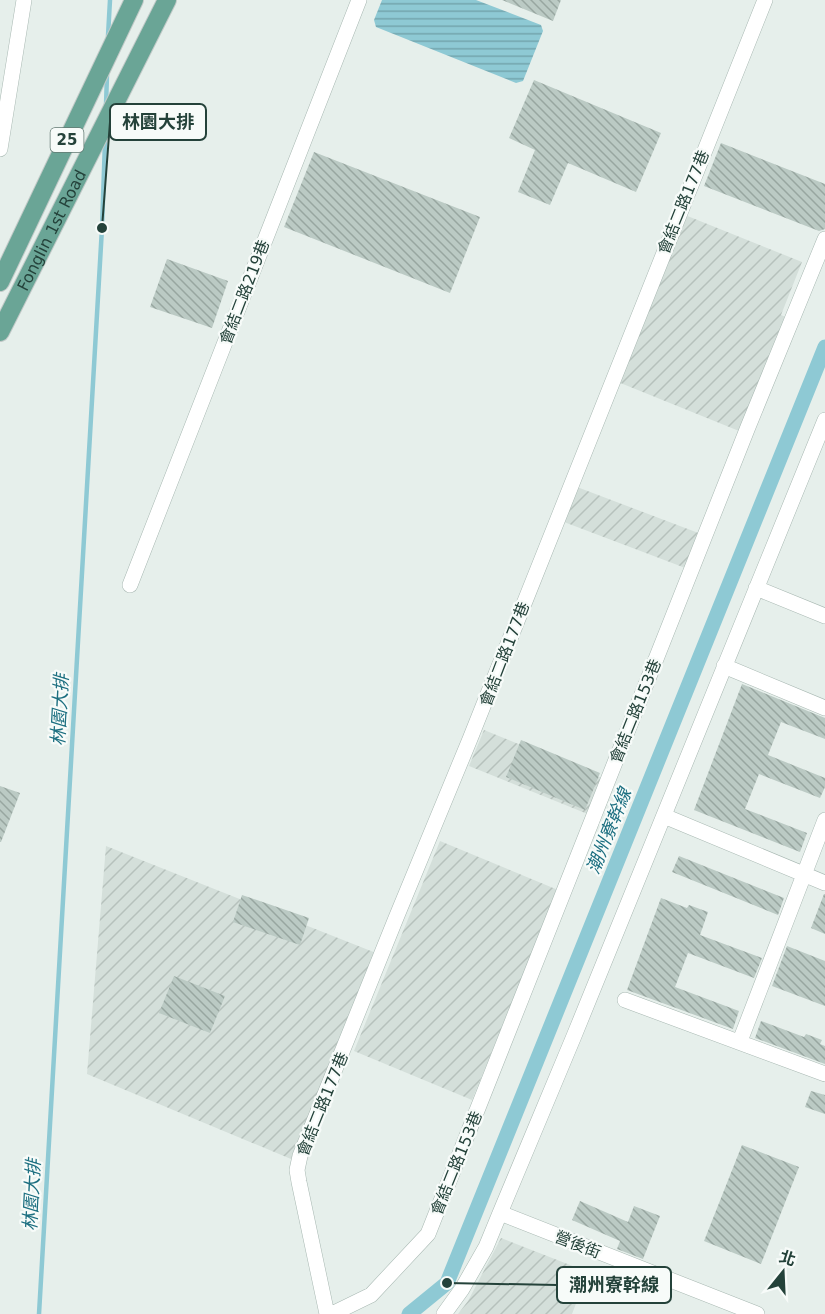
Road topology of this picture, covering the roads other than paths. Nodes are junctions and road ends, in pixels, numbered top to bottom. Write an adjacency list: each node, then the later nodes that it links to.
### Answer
1 (24, 0): 6 (street)
2 (134, 0): 9 (main road, Fonglin 1st Road / 25)
3 (168, 0): 10 (main road, Fonglin 1st Road / 25)
4 (359, 0): 12 (street, 會結二路219巷)
5 (765, 0): 25 (street, 會結二路177巷)
6 (2, 128): 7 (street)
7 (0, 148)
8 (825, 240): 26 (street, 會結二路153巷)
9 (0, 281)
10 (0, 332)
11 (825, 420): 13 (street)
12 (130, 585)
13 (756, 588): 14 (street); 15 (street)
14 (825, 616)
15 (724, 666): 16 (street); 17 (street)
16 (825, 708)
17 (663, 816): 19 (street); 24 (street)
18 (825, 820): 19 (street)
19 (804, 874): 20 (street); 22 (street)
20 (825, 883)
21 (626, 1000): 22 (street)
22 (740, 1041): 23 (street)
23 (825, 1074)
24 (500, 1213): 27 (street); 28 (street, 營後街)
25 (327, 1314)
26 (332, 1314)
27 (444, 1314)
28 (757, 1314)

